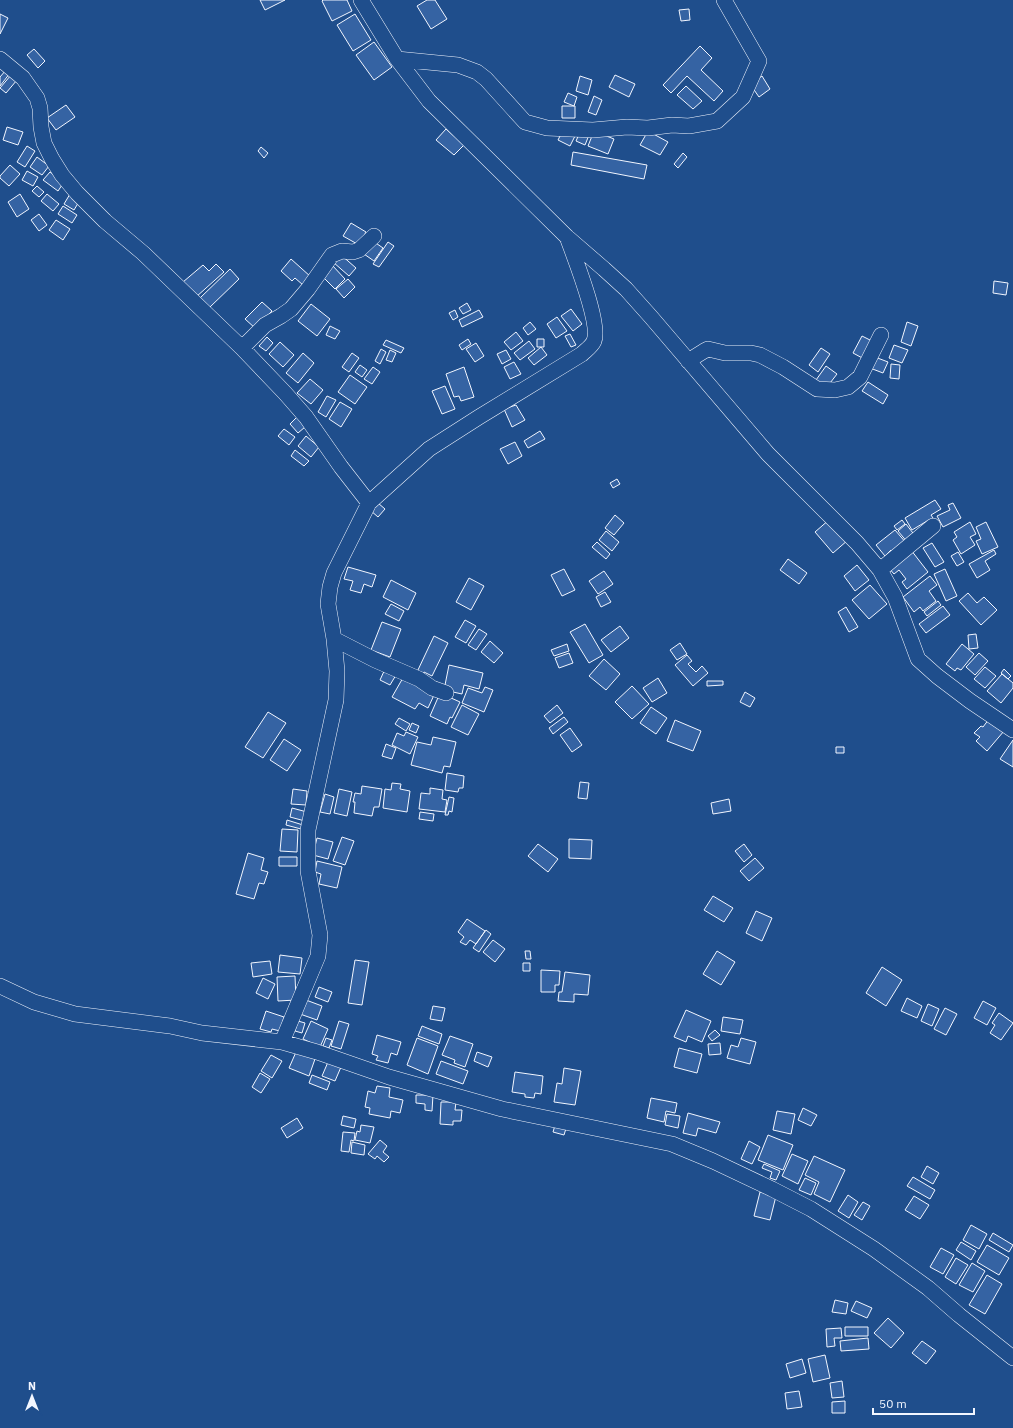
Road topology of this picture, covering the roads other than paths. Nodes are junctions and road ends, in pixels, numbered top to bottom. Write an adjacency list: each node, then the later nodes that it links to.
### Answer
1 (362, 0): 4 (street)
2 (724, 0): 4 (street)
3 (0, 58): 8 (street)
4 (397, 59): 6 (street)
5 (374, 236): 8 (street)
6 (567, 237): 9 (street); 10 (street)
7 (881, 335): 9 (street)
8 (242, 348): 10 (street)
9 (688, 361): 12 (street)
10 (369, 503): 13 (street)
11 (933, 526): 12 (street)
12 (880, 570): 15 (street)
13 (334, 639): 14 (street); 17 (street)
14 (446, 693)
15 (1013, 730)
16 (0, 986): 17 (street)
17 (282, 1042): 18 (street)
18 (1013, 1358)

